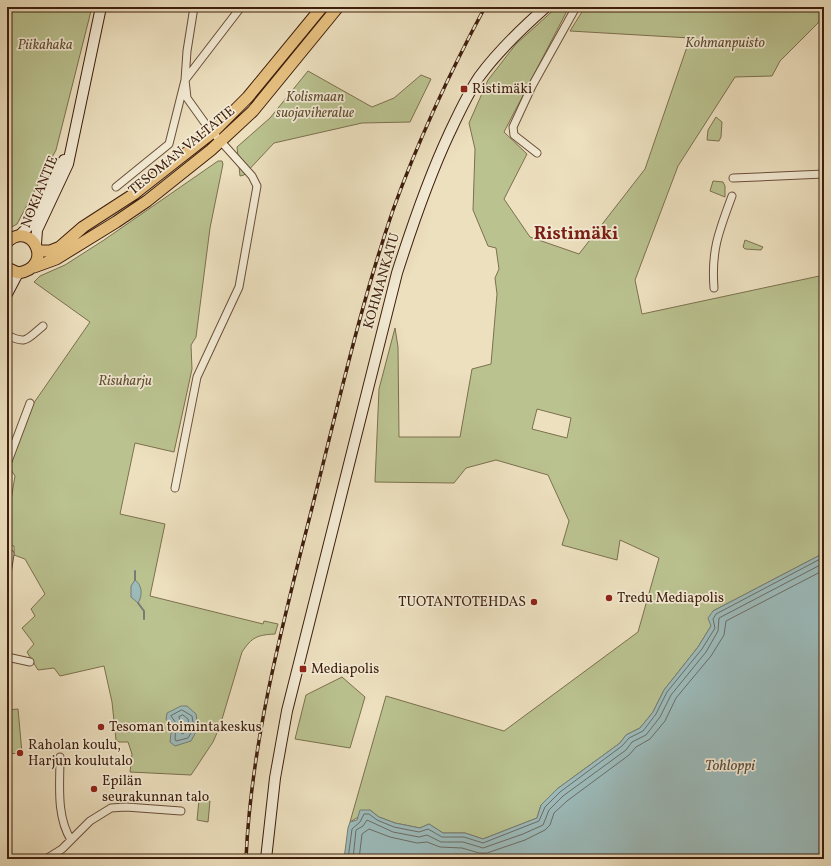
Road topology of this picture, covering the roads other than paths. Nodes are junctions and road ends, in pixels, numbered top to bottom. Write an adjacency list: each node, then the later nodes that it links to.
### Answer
1 (101, 7): 11 (street, NOKIANTIE)
2 (194, 7): 8 (street)
3 (241, 7): 8 (street)
4 (322, 7): 9 (main road, TESOMAN VALTATIE)
5 (338, 7): 10 (main road, TESOMAN VALTATIE)
6 (546, 7): 38 (street, KOHMANKATU)
7 (576, 7): 12 (street)
8 (185, 80): 9 (street); 15 (street)
9 (213, 132): 10 (street); 19 (main road, TESOMAN VALTATIE)
10 (221, 142): 20 (main road, TESOMAN VALTATIE); 29 (street)
11 (70, 150): 17 (street, NOKIANTIE); 19 (street, NOKIANTIE)
12 (537, 153)
13 (824, 174): 14 (street)
14 (733, 178)
15 (116, 187)
16 (732, 196): 23 (street)
17 (20, 235): 18 (main road); 19 (main road)
18 (7, 242)
19 (37, 248): 20 (main road)
20 (34, 267): 22 (main road, TESOMAN VALTATIE)
21 (7, 268): 22 (main road)
22 (18, 273): 24 (street)
23 (714, 288)
24 (7, 294)
25 (43, 326): 26 (street)
26 (7, 335)
27 (30, 403): 28 (street)
28 (7, 464)
29 (175, 488)
30 (10, 554): 31 (street)
31 (7, 574)
32 (7, 657): 33 (street)
33 (30, 662)
34 (60, 757): 36 (street)
35 (181, 811): 36 (street)
36 (71, 840): 37 (street)
37 (46, 859)
38 (266, 859)

